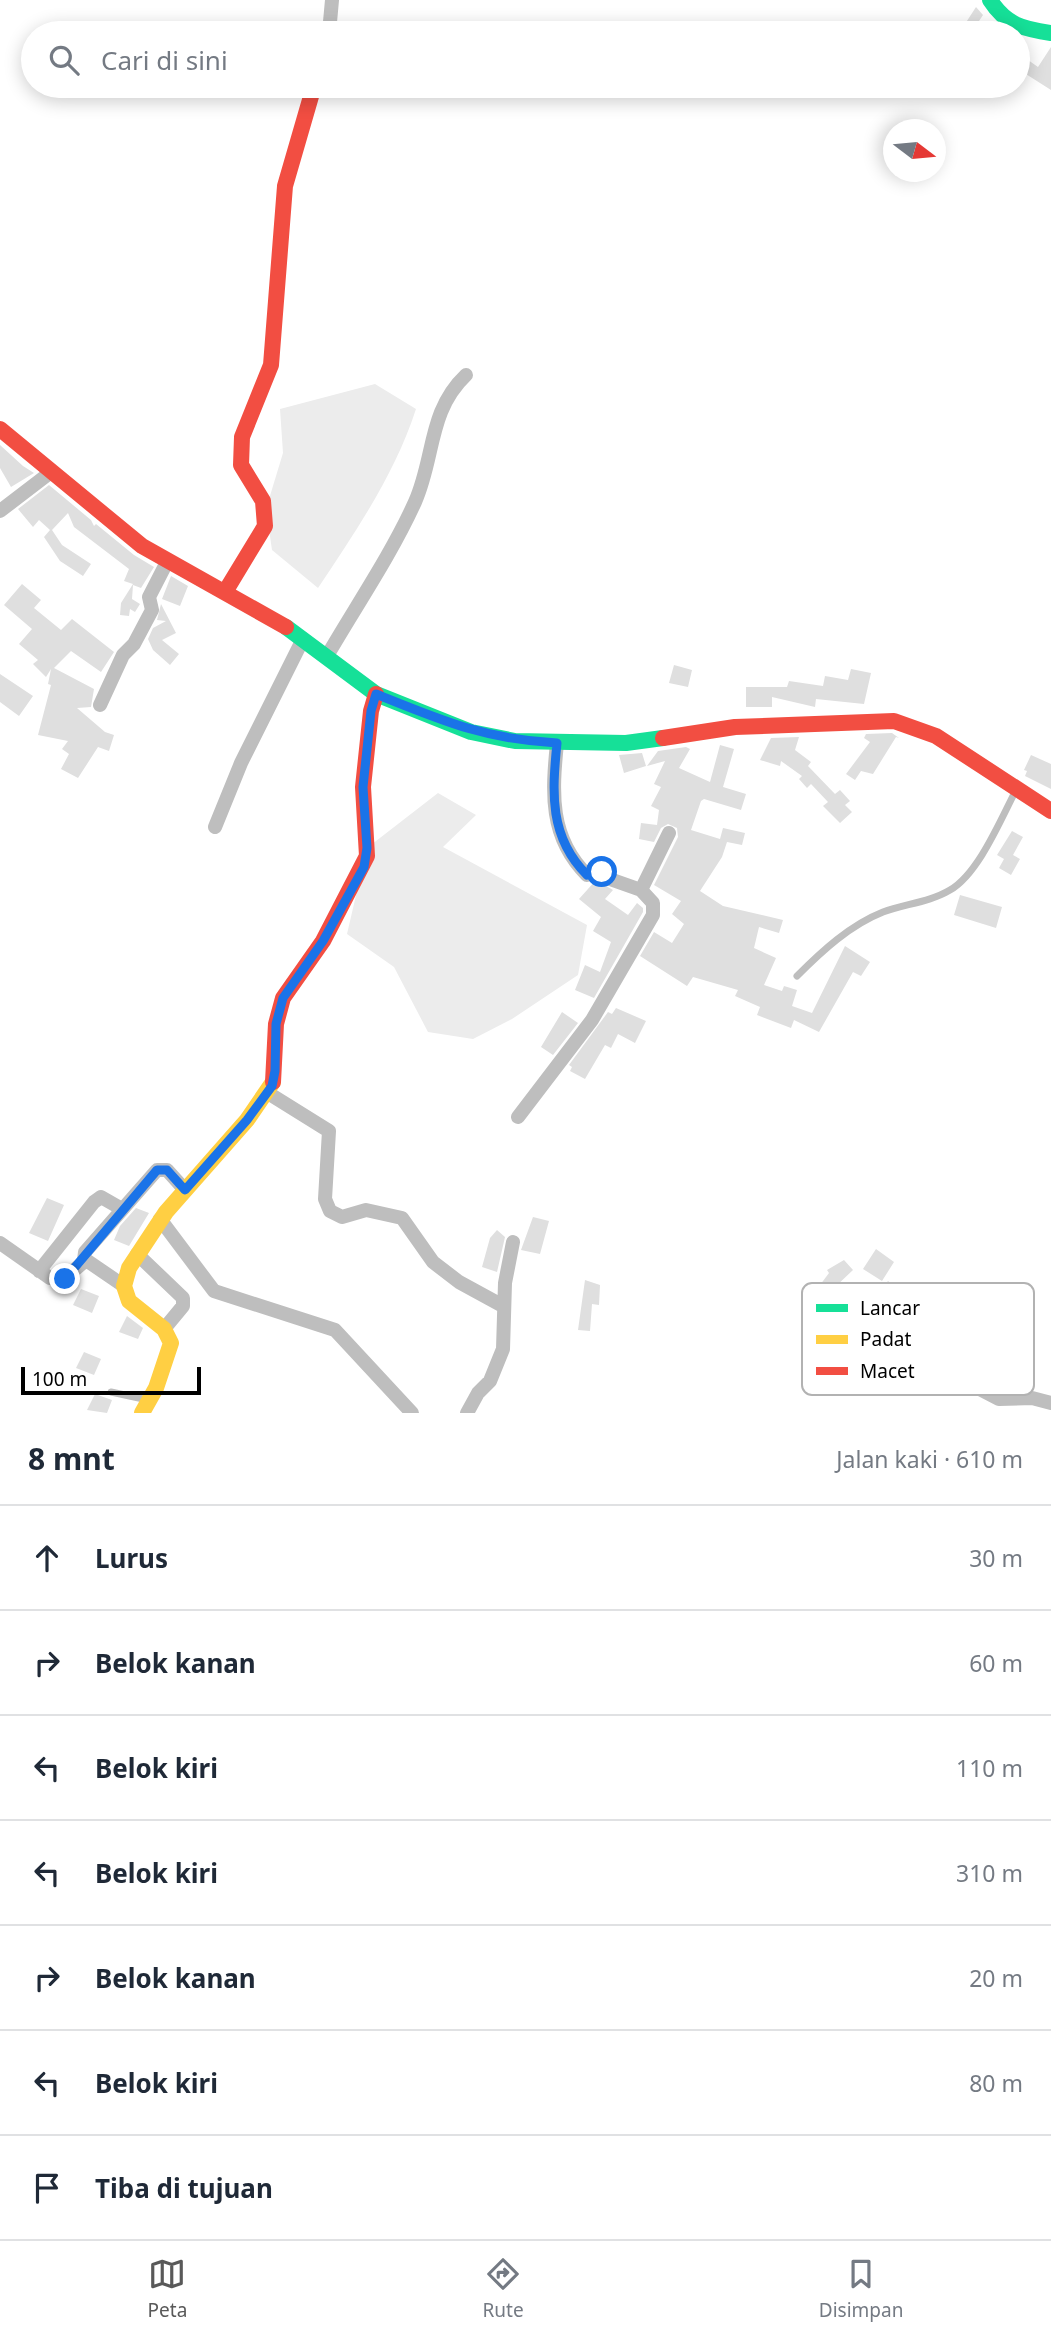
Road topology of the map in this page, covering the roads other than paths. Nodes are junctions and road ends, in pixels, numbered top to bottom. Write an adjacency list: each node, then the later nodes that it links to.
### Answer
1 (331, 0): 3 (street)
2 (990, 0): 4 (street)
3 (330, 21)
4 (1005, 21)
5 (1030, 29): 6 (street)
6 (1051, 33)
7 (311, 98): 13 (street)
8 (466, 375): 15 (street)
9 (0, 429): 10 (street)
10 (51, 472): 11 (street); 12 (street)
11 (0, 511)
12 (167, 560): 13 (street); 17 (street)
13 (225, 592): 14 (street)
14 (303, 639): 15 (street); 21 (street)
15 (327, 656): 16 (street)
16 (376, 694): 18 (street); 25 (street)
17 (100, 705)
18 (557, 743): 19 (street); 23 (street)
19 (1016, 791): 20 (street); 24 (lane)
20 (1051, 811)
21 (215, 827)
22 (669, 833): 23 (street)
23 (641, 890): 26 (street)
24 (797, 976)
25 (268, 1093): 27 (street); 36 (street)
26 (518, 1117)
27 (185, 1190): 28 (street); 29 (street)
28 (122, 1209): 33 (street); 34 (street)
29 (160, 1219): 32 (street); 42 (street)
30 (513, 1242): 36 (street)
31 (0, 1243): 34 (street)
32 (136, 1254): 35 (street); 37 (street)
33 (84, 1260): 34 (street); 35 (street)
34 (38, 1271)
35 (124, 1286): 37 (street)
36 (503, 1307): 43 (street)
37 (164, 1329): 41 (street)
38 (111, 1392): 41 (lane)
39 (993, 1395): 40 (street)
40 (1051, 1403)
41 (146, 1407)
42 (412, 1413)
43 (467, 1413)

